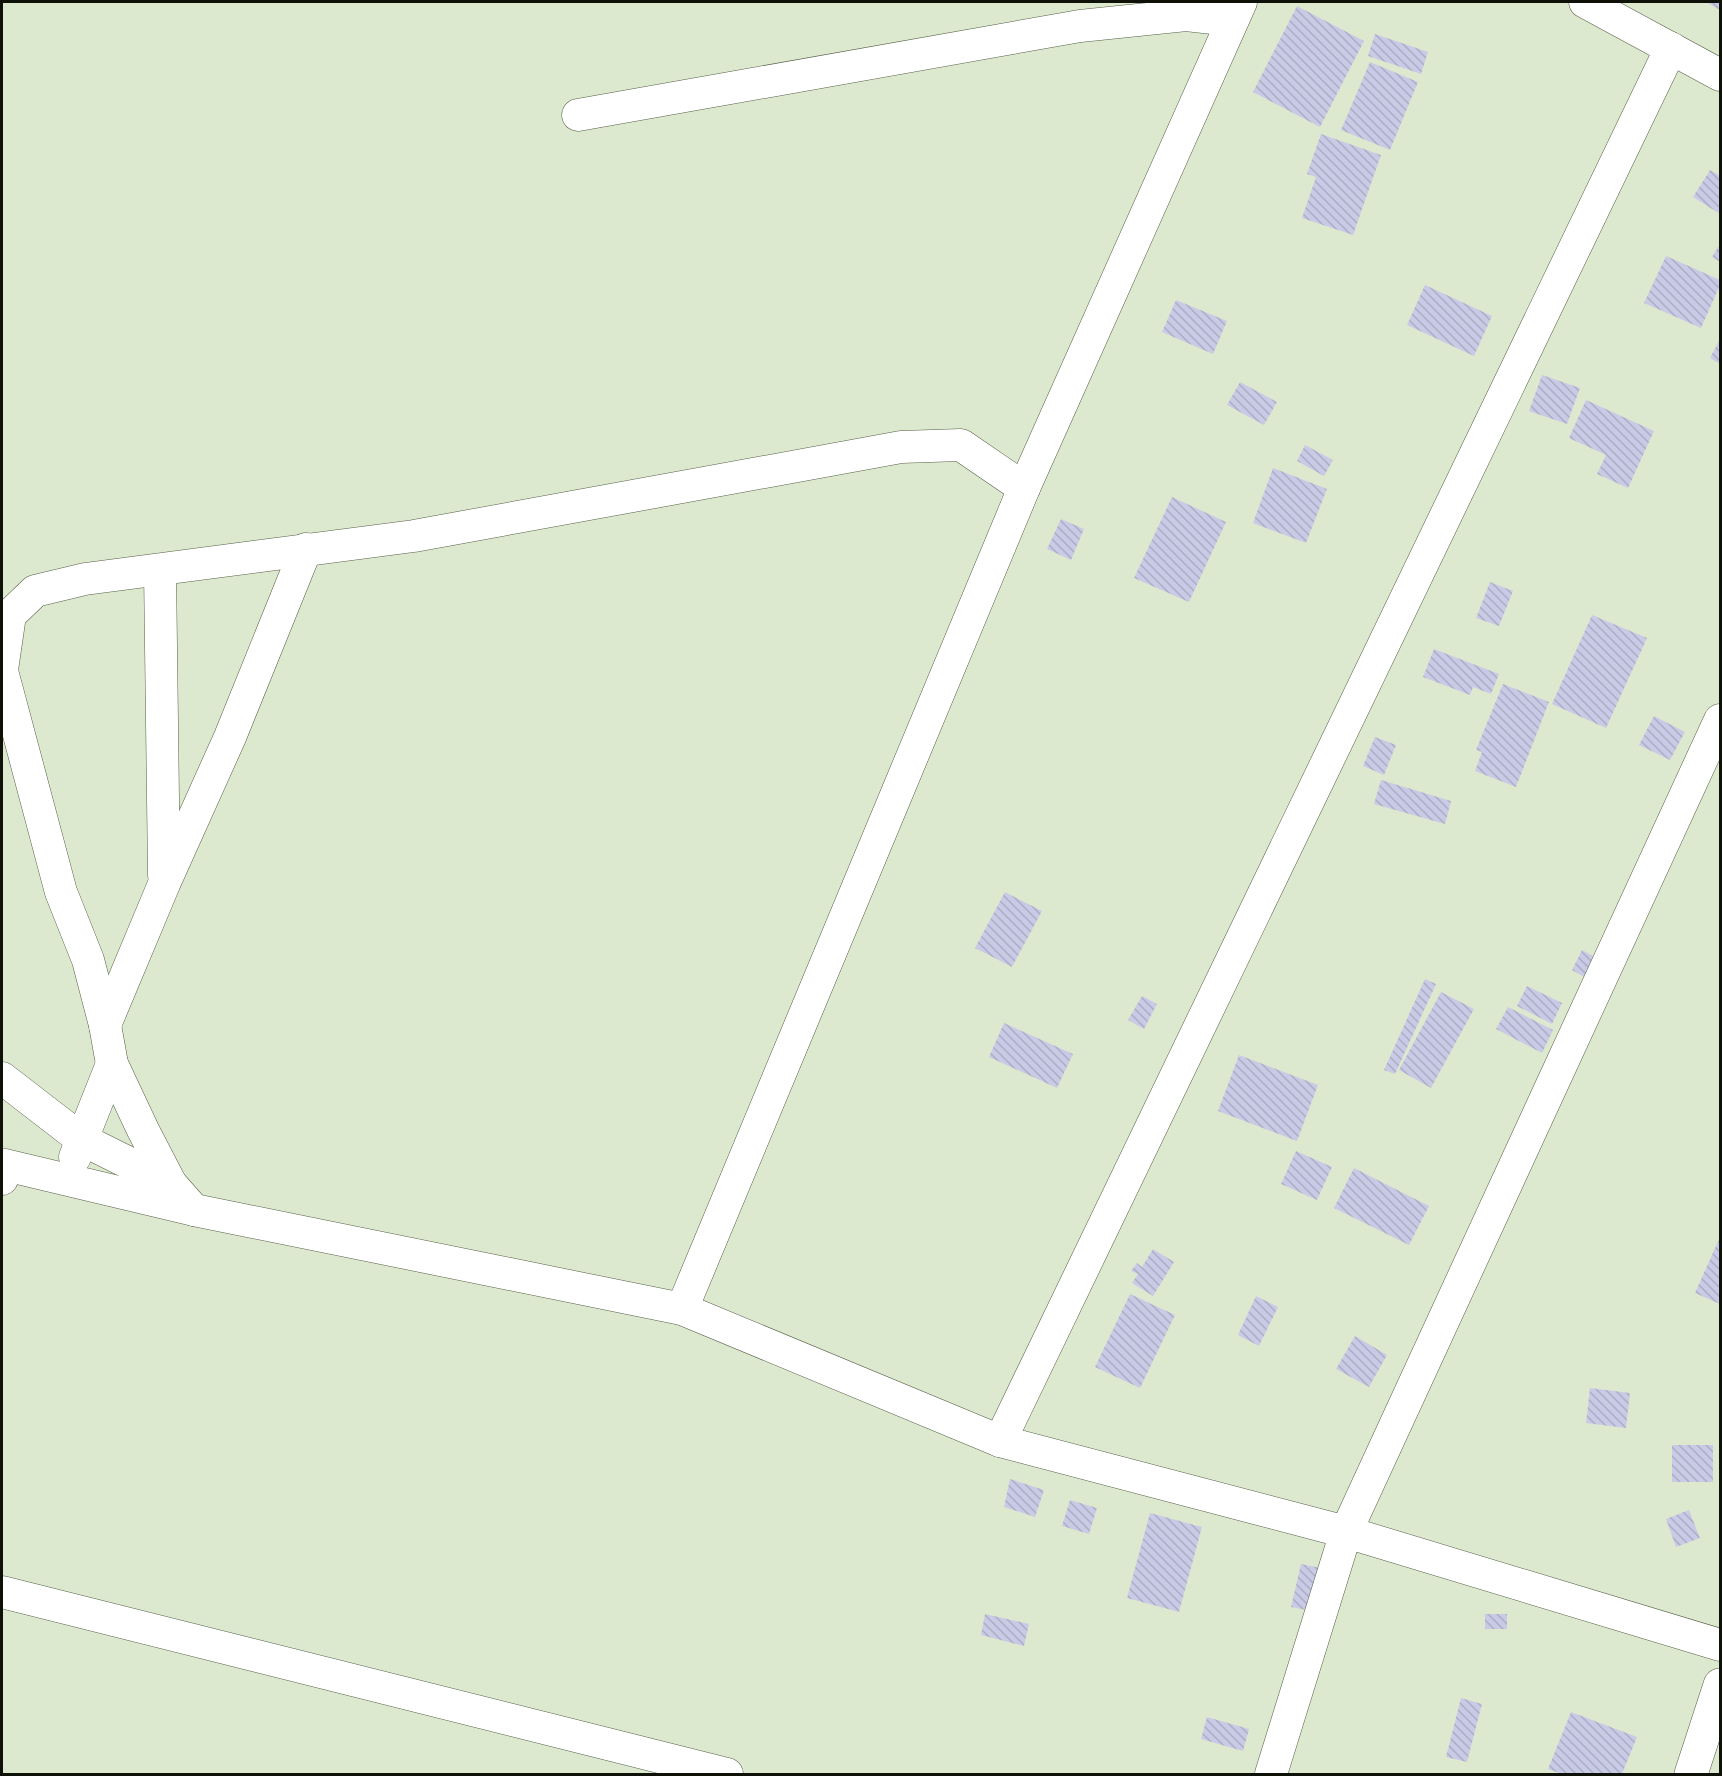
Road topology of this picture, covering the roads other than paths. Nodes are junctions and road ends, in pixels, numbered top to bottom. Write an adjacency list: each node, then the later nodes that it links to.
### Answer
1 (1585, 2): 3 (street)
2 (1236, 11): 5 (street); 6 (street)
3 (1671, 48): 4 (street); 22 (street)
4 (1720, 75)
5 (578, 115)
6 (1024, 488): 7 (street); 21 (street)
7 (306, 549): 8 (street); 12 (street)
8 (160, 570): 9 (street); 12 (street)
9 (6, 615): 10 (street)
10 (2, 671): 13 (street)
11 (1720, 720): 23 (street)
12 (164, 885): 13 (street)
13 (105, 1025): 14 (street)
14 (112, 1064): 16 (street); 19 (street)
15 (2, 1078): 16 (street)
16 (81, 1139): 18 (street); 19 (street)
17 (3, 1169): 18 (street)
18 (67, 1179): 20 (street)
19 (171, 1184): 20 (street)
20 (195, 1210): 21 (street)
21 (682, 1309): 22 (street)
22 (1000, 1441): 23 (street)
23 (1346, 1532): 25 (street); 28 (street)
24 (2, 1592): 27 (street)
25 (1720, 1645)
26 (1720, 1685): 29 (street)
27 (727, 1774)
28 (1271, 1774)
29 (1691, 1774)

